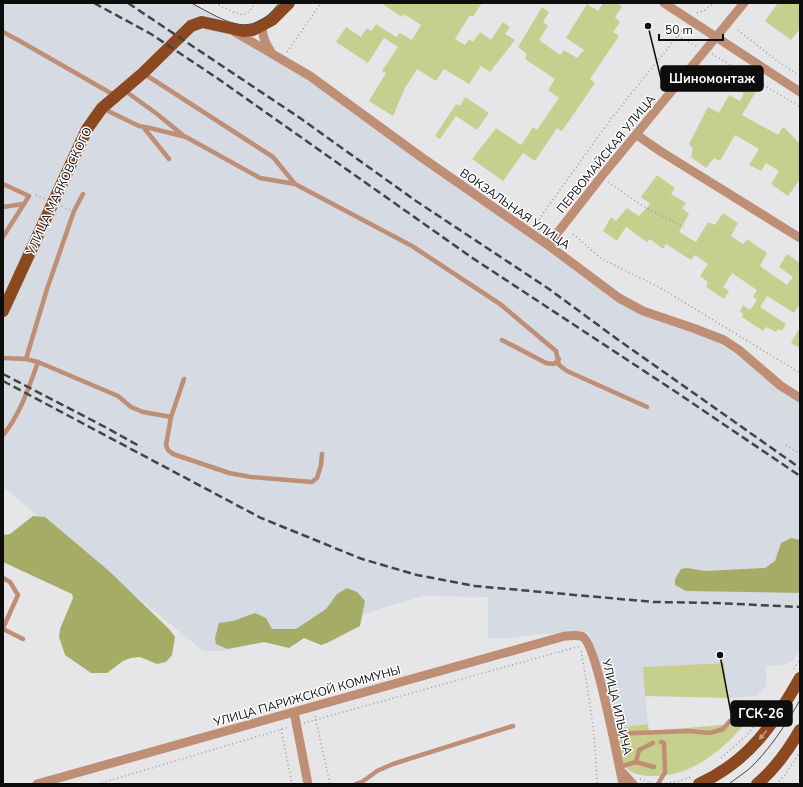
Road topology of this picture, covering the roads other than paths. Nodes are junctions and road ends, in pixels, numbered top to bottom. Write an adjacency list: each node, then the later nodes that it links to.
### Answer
1 (288, 3): 5 (main road, УЛИЦА МАЯКОВСКОГО)
2 (664, 3): 7 (street)
3 (744, 3): 7 (street, ПЕРВОМАЙСКАЯ УЛИЦА)
4 (222, 26): 5 (main road, УЛИЦА МАЯКОВСКОГО); 8 (street, ВОКЗАЛЬНАЯ УЛИЦА); 9 (main road, УЛИЦА МАЯКОВСКОГО)
5 (262, 26): 8 (street)
6 (3, 32): 11 (lane)
7 (717, 37): 10 (street); 14 (street, ПЕРВОМАЙСКАЯ УЛИЦА)
8 (272, 52): 24 (street, ВОКЗАЛЬНАЯ УЛИЦА)
9 (143, 73): 11 (main road, УЛИЦА МАЯКОВСКОГО); 18 (lane)
10 (800, 92)
11 (119, 93): 12 (main road, УЛИЦА МАЯКОВСКОГО); 15 (lane)
12 (102, 108): 13 (lane); 25 (main road, УЛИЦА МАЯКОВСКОГО)
13 (144, 128): 15 (lane); 16 (lane)
14 (637, 135): 23 (street); 24 (street, ПЕРВОМАЙСКАЯ УЛИЦА)
15 (186, 137): 18 (lane)
16 (169, 159)
17 (3, 184): 20 (lane)
18 (295, 184): 29 (lane)
19 (83, 194): 27 (lane)
20 (23, 204): 21 (lane); 22 (lane)
21 (3, 206)
22 (3, 237)
23 (800, 238)
24 (548, 245): 32 (street, ВОКЗАЛЬНАЯ УЛИЦА)
25 (3, 311)
26 (502, 340): 29 (lane)
27 (26, 358): 28 (lane); 30 (lane)
28 (3, 359)
29 (558, 359): 33 (lane)
30 (38, 362): 34 (lane); 35 (lane)
31 (184, 379): 34 (lane)
32 (800, 398)
33 (647, 407)
34 (171, 417): 36 (lane)
35 (3, 435)
36 (322, 454)
37 (3, 578): 38 (lane)
38 (3, 629): 40 (lane)
39 (581, 636): 42 (street, УЛИЦА ПАРИЖСКОЙ КОММУНЫ); 46 (street, УЛИЦА ИЛЬИЧА)
40 (24, 639)
41 (798, 676): 59 (main road, one-way to 59)
42 (294, 712): 52 (street, УЛИЦА ПАРИЖСКОЙ КОММУНЫ); 53 (street)
43 (730, 721): 46 (lane)
44 (513, 726): 54 (lane)
45 (800, 730): 60 (main road)
46 (612, 734): 50 (street, УЛИЦА ИЛЬИЧА)
47 (653, 742): 49 (lane)
48 (661, 742): 58 (lane)
49 (636, 762): 50 (lane); 51 (lane)
50 (619, 767): 55 (street); 56 (street, УЛИЦА ИЛЬИЧА); 57 (street)
51 (654, 767)
52 (37, 784)
53 (308, 784)
54 (356, 784)
55 (619, 784)
56 (623, 784)
57 (632, 784)
58 (658, 784)
59 (699, 784)
60 (757, 784)

